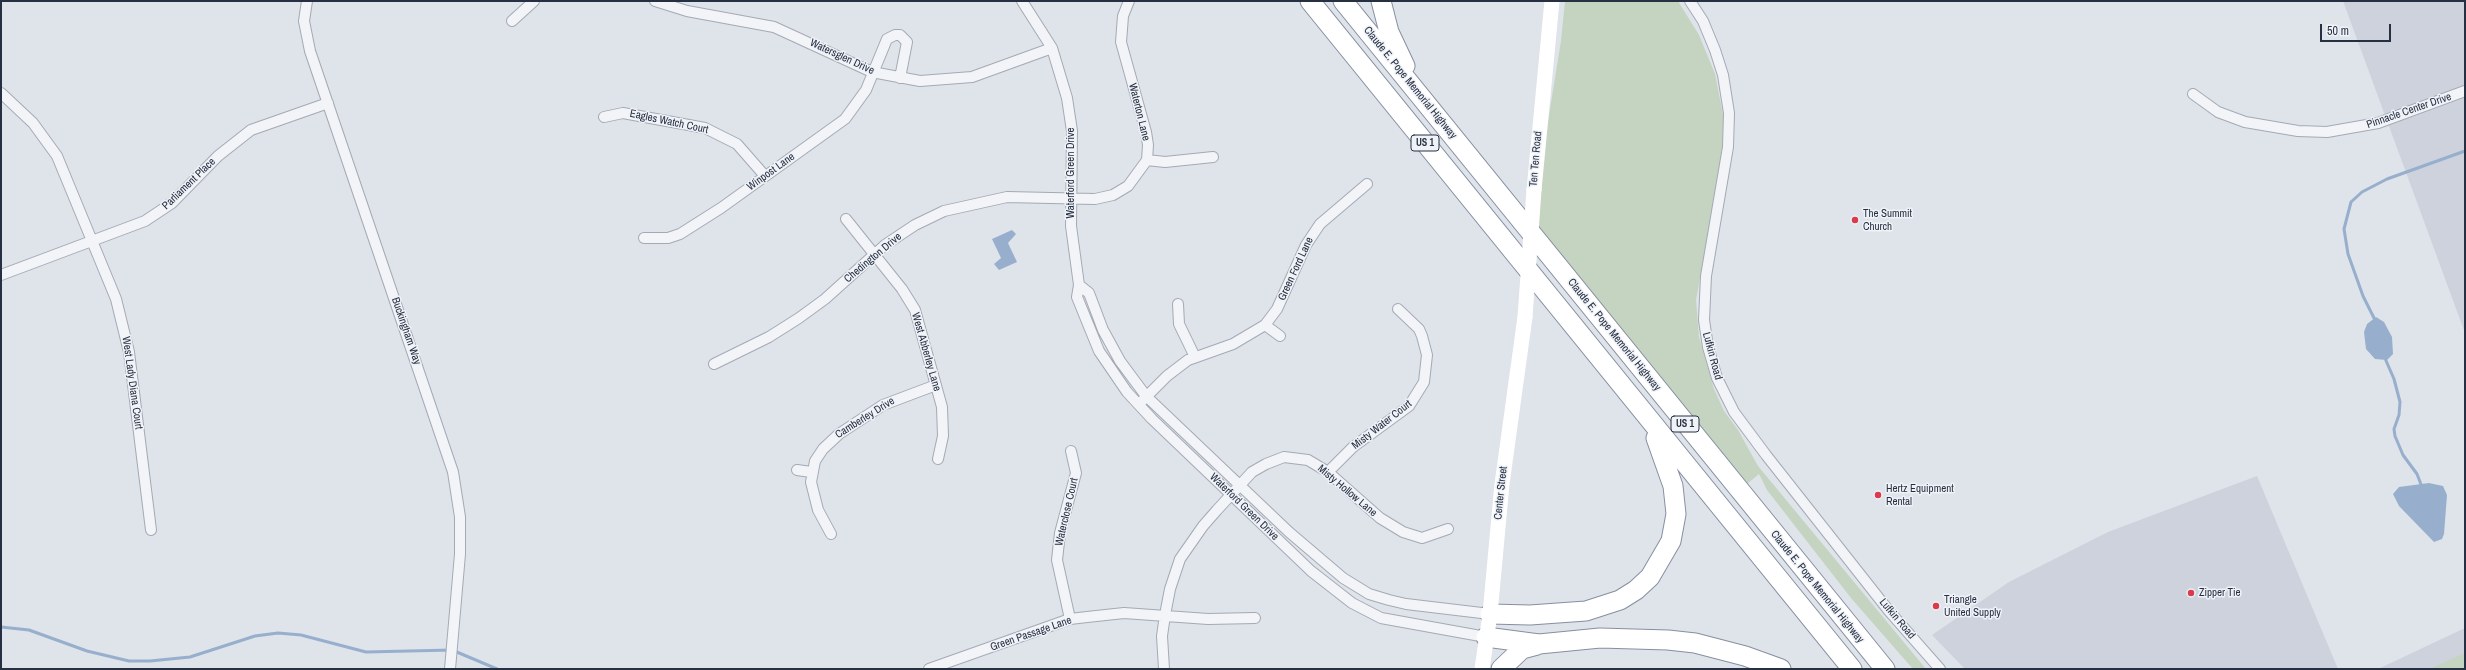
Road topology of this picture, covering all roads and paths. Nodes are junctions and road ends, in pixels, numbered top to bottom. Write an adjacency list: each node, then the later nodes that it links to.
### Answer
1 (307, 1): 19 (street, Buckingham Way)
2 (534, 1): 11 (street)
3 (655, 1): 13 (street, Watersglen Drive)
4 (1022, 1): 12 (street, Waterford Green Drive)
5 (1129, 1): 22 (street, Waterton Lane)
6 (1310, 1): 42 (highway, US 1)
7 (1343, 1): 15 (highway, Claude E. Pope Memorial Highway / US 1)
8 (1381, 1): 15 (highway)
9 (1552, 1): 34 (main road, Ten Ten Road, bridge)
10 (1690, 1): 67 (street, Lufkin Road)
11 (512, 21)
12 (1052, 48): 14 (street, Watersglen Drive); 25 (street, Waterford Green Drive)
13 (872, 72): 14 (street, Watersglen Drive); 14 (street, Winpost Lane); 23 (street, Winpost Lane)
14 (900, 78)
15 (1416, 91): 66 (highway, Claude E. Pope Memorial Highway / US 1)
16 (2465, 91): 18 (street, Pinnacle Center Drive)
17 (1, 93): 28 (street, West Lady Diana Court)
18 (2193, 94)
19 (328, 103): 28 (street, Parliament Place); 59 (street, Buckingham Way)
20 (604, 117): 23 (street, Eagles Watch Court)
21 (1213, 157): 22 (street)
22 (1147, 160): 25 (street)
23 (765, 176): 27 (street, Winpost Lane)
24 (1367, 184): 35 (street, Green Ford Lane)
25 (1072, 198): 29 (street, Chedington Drive); 31 (street, Waterford Green Drive)
26 (846, 219): 29 (street, West Abberley Lane)
27 (644, 238)
28 (93, 240): 30 (street, Parliament Place); 51 (street, West Lady Diana Court)
29 (875, 254): 38 (street, Chedington Drive); 39 (street, West Abberley Lane)
30 (1, 275)
31 (1079, 285): 40 (street, Waterford Green Drive); 41 (street, Waterford Green Drive)
32 (1178, 304): 37 (street)
33 (1398, 309): 47 (street, Misty Water Court)
34 (1525, 317): 53 (main road, Center Street)
35 (1265, 326): 36 (street); 37 (street, Green Ford Lane)
36 (1280, 336)
37 (1195, 357): 40 (street, Green Ford Lane)
38 (714, 364)
39 (936, 385): 44 (street, West Abberley Lane); 46 (street, Camberley Drive)
40 (1146, 396): 41 (street, Green Ford Lane); 48 (street, Waterford Green Drive)
41 (1137, 405): 49 (street, Waterford Green Drive)
42 (1648, 419): 53 (highway); 65 (highway, US 1)
43 (1071, 451): 56 (street, Waterclose Court)
44 (938, 459)
45 (797, 470): 46 (street)
46 (811, 472): 52 (street, Camberley Drive)
47 (1328, 472): 48 (street, Misty Hollow Lane); 50 (street, Misty Hollow Lane)
48 (1240, 485): 49 (street, Misty Hollow Lane); 53 (street, Waterford Green Drive)
49 (1231, 494): 54 (street, Misty Hollow Lane); 57 (street, Waterford Green Drive)
50 (1448, 529)
51 (151, 530)
52 (831, 534)
53 (1490, 614): 57 (main road, Center Street)
54 (1165, 615): 55 (street, Green Passage Lane); 56 (street, Green Passage Lane); 61 (street, Misty Hollow Lane)
55 (1255, 618)
56 (1070, 620): 60 (street, Green Passage Lane)
57 (1486, 637): 58 (highway); 62 (main road, Center Street)
58 (1539, 644): 63 (highway); 64 (highway)
59 (450, 669)
60 (929, 669)
61 (1164, 669)
62 (1482, 669)
63 (1501, 669)
64 (1781, 669)
65 (1852, 669)
66 (1885, 669)
67 (1940, 669)

